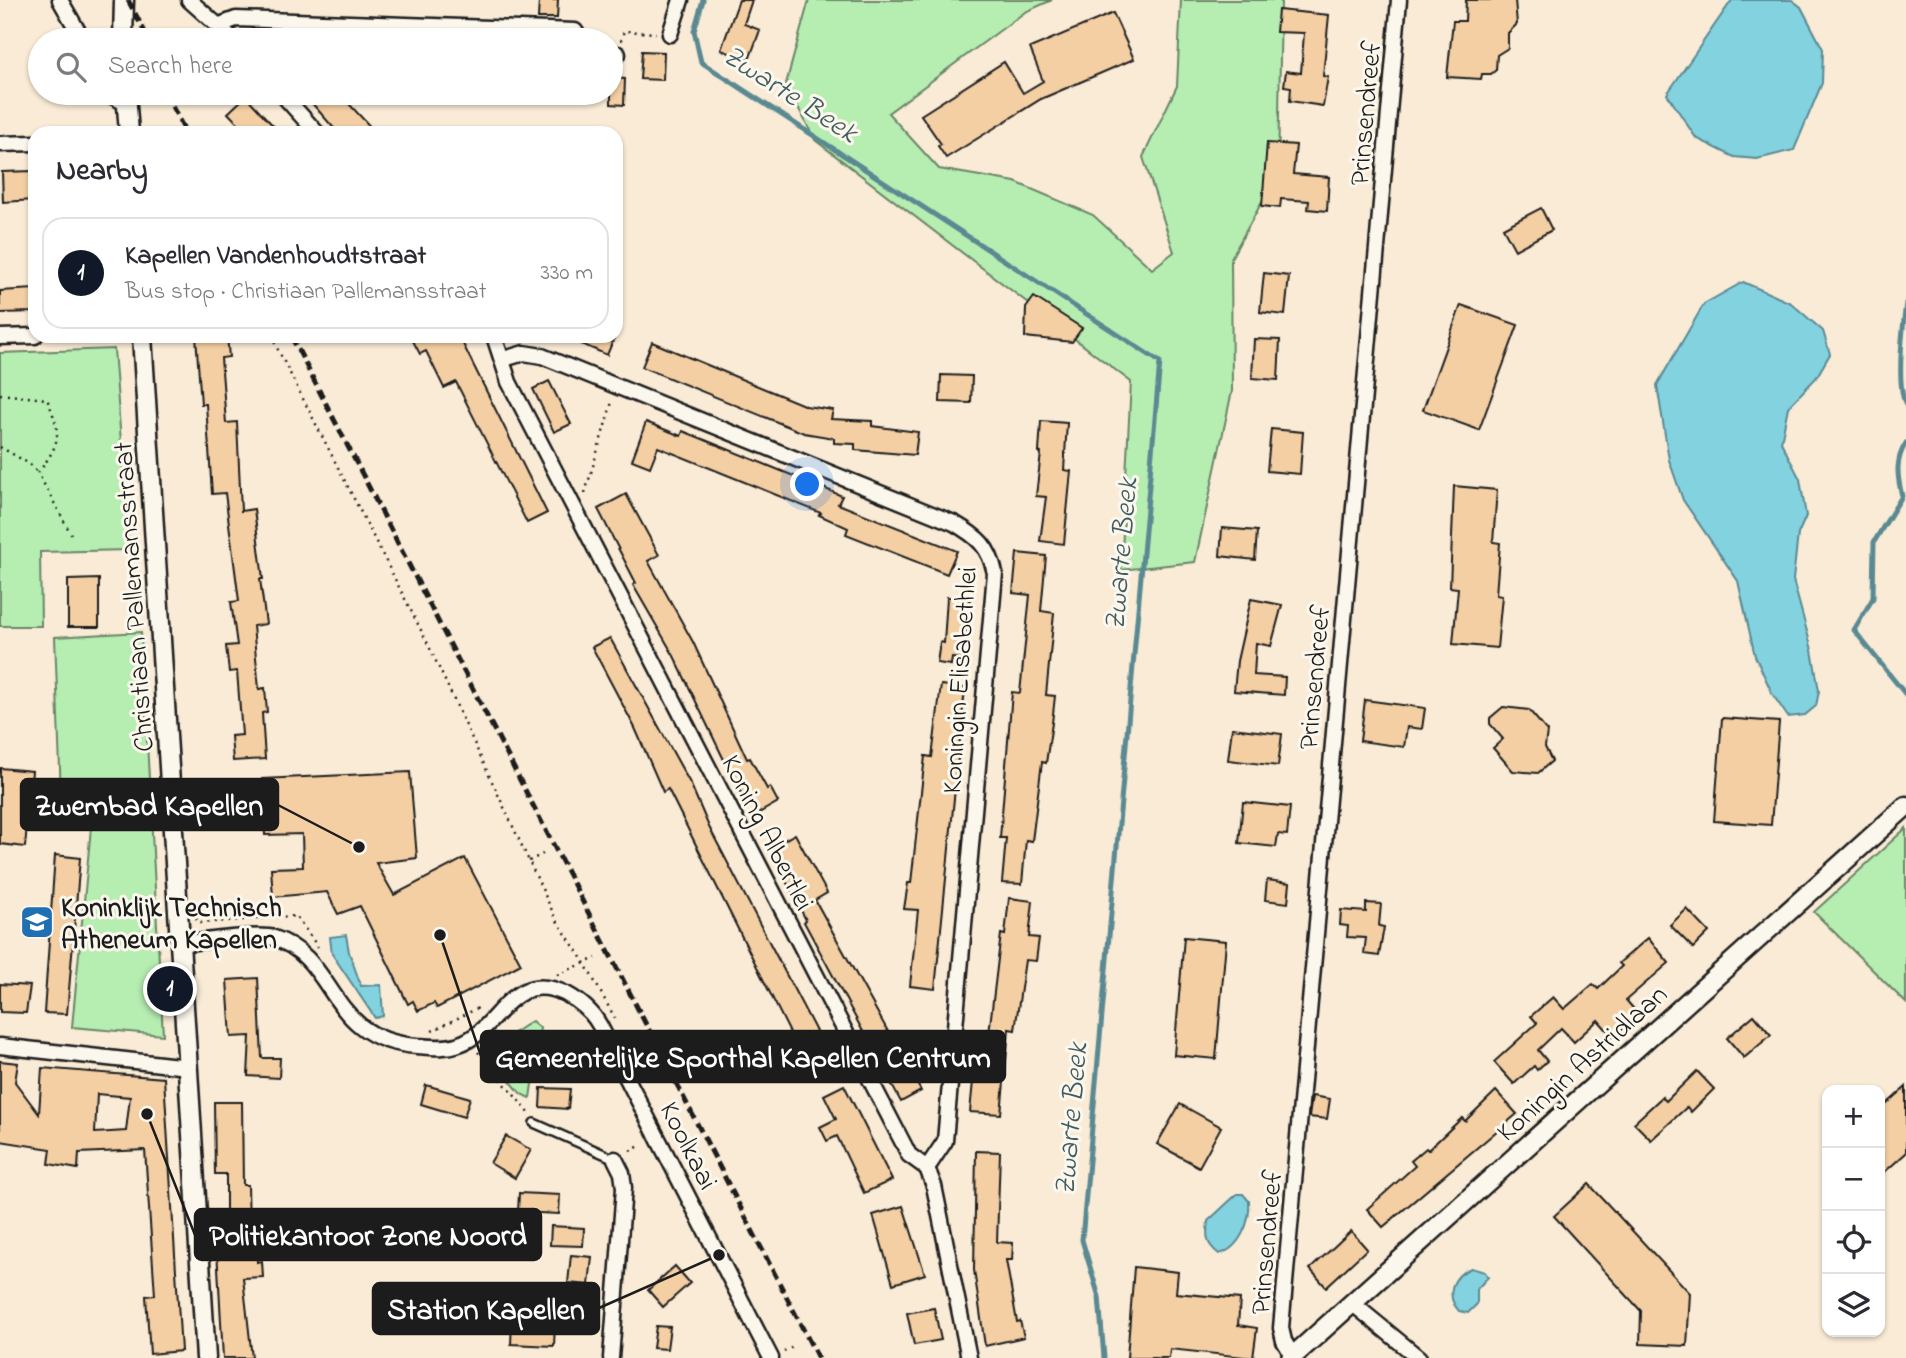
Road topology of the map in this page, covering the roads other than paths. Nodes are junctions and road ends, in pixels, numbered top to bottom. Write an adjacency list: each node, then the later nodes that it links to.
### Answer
1 (60, 0): 7 (street)
2 (124, 0): 8 (street)
3 (189, 0): 6 (street)
4 (681, 0): 11 (street)
5 (1399, 0): 31 (street, Prinsendreef)
6 (220, 25): 9 (street); 10 (street)
7 (76, 28)
8 (123, 28)
9 (223, 28)
10 (490, 28)
11 (670, 34)
12 (127, 105): 14 (street)
13 (292, 105): 15 (street)
14 (128, 126)
15 (311, 126)
16 (28, 143): 17 (street)
17 (0, 144)
18 (28, 336): 19 (street)
19 (0, 337)
20 (142, 343): 24 (street, Christiaan Pallemansstraat)
21 (497, 343): 22 (street, Koning Albertlei)
22 (504, 359): 29 (street, Koning Albertlei); 29 (street, Koningin Elisabethlei)
23 (1906, 806): 30 (street, Koningin Astridlaan)
24 (179, 944): 26 (street, Christiaan Pallemansstraat); 34 (street, Koolkaai)
25 (0, 1046): 26 (street)
26 (188, 1067): 32 (street, Christiaan Pallemansstraat)
27 (534, 1123): 28 (lane)
28 (615, 1159): 33 (street)
29 (927, 1168): 35 (street)
30 (1352, 1303): 31 (street, Koningin Astridlaan); 36 (street)
31 (1292, 1357)
32 (206, 1358)
33 (611, 1358)
34 (771, 1358)
35 (969, 1358)
36 (1419, 1358)

